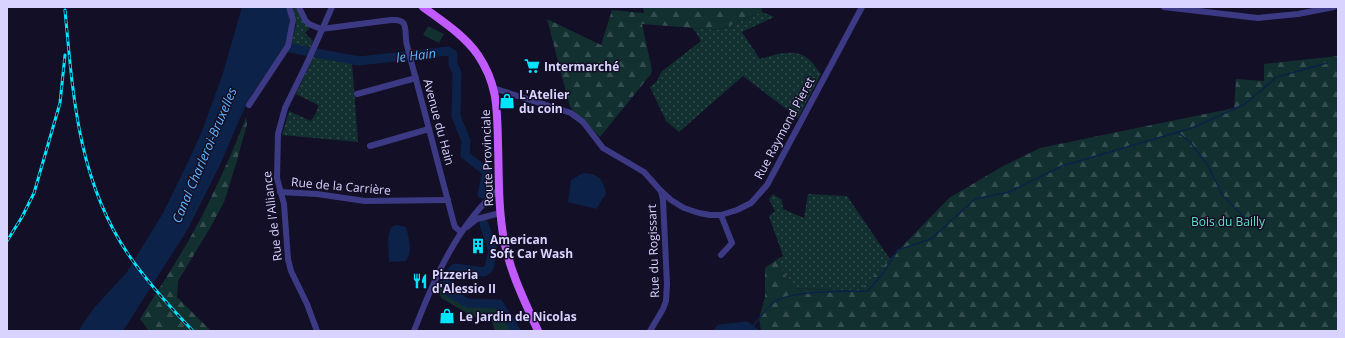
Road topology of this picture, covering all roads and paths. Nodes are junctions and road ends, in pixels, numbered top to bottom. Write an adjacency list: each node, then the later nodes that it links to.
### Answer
1 (289, 7): 13 (street)
2 (300, 7): 9 (street)
3 (332, 7): 9 (street, Rue de l'Alliance)
4 (423, 7): 11 (main road, Route Provinciale)
5 (862, 7): 21 (street, Rue Raymond Pieret)
6 (1164, 7): 8 (street)
7 (1334, 7): 8 (street)
8 (1322, 8)
9 (321, 29): 10 (street, Avenue du Hain); 18 (street, Rue de l'Alliance)
10 (416, 78): 12 (street); 14 (street, Avenue du Hain)
11 (493, 88): 16 (main road, Route Provinciale); 17 (street, Rue Raymond Pieret)
12 (357, 94)
13 (249, 105)
14 (429, 130): 15 (street); 19 (street, Avenue du Hain)
15 (370, 146)
16 (500, 188): 20 (main road, Route Provinciale); 22 (street)
17 (661, 191): 21 (street, Rue Raymond Pieret); 27 (street, Rue du Rogissart)
18 (280, 192): 19 (street, Rue de la Carrière); 24 (street, Rue de l'Alliance)
19 (448, 200): 22 (street, Avenue du Hain)
20 (500, 213): 22 (street); 26 (main road, Route Provinciale)
21 (721, 215): 23 (street)
22 (462, 232): 25 (street)
23 (722, 255)
24 (317, 331)
25 (414, 331)
26 (538, 331)
27 (650, 331)

